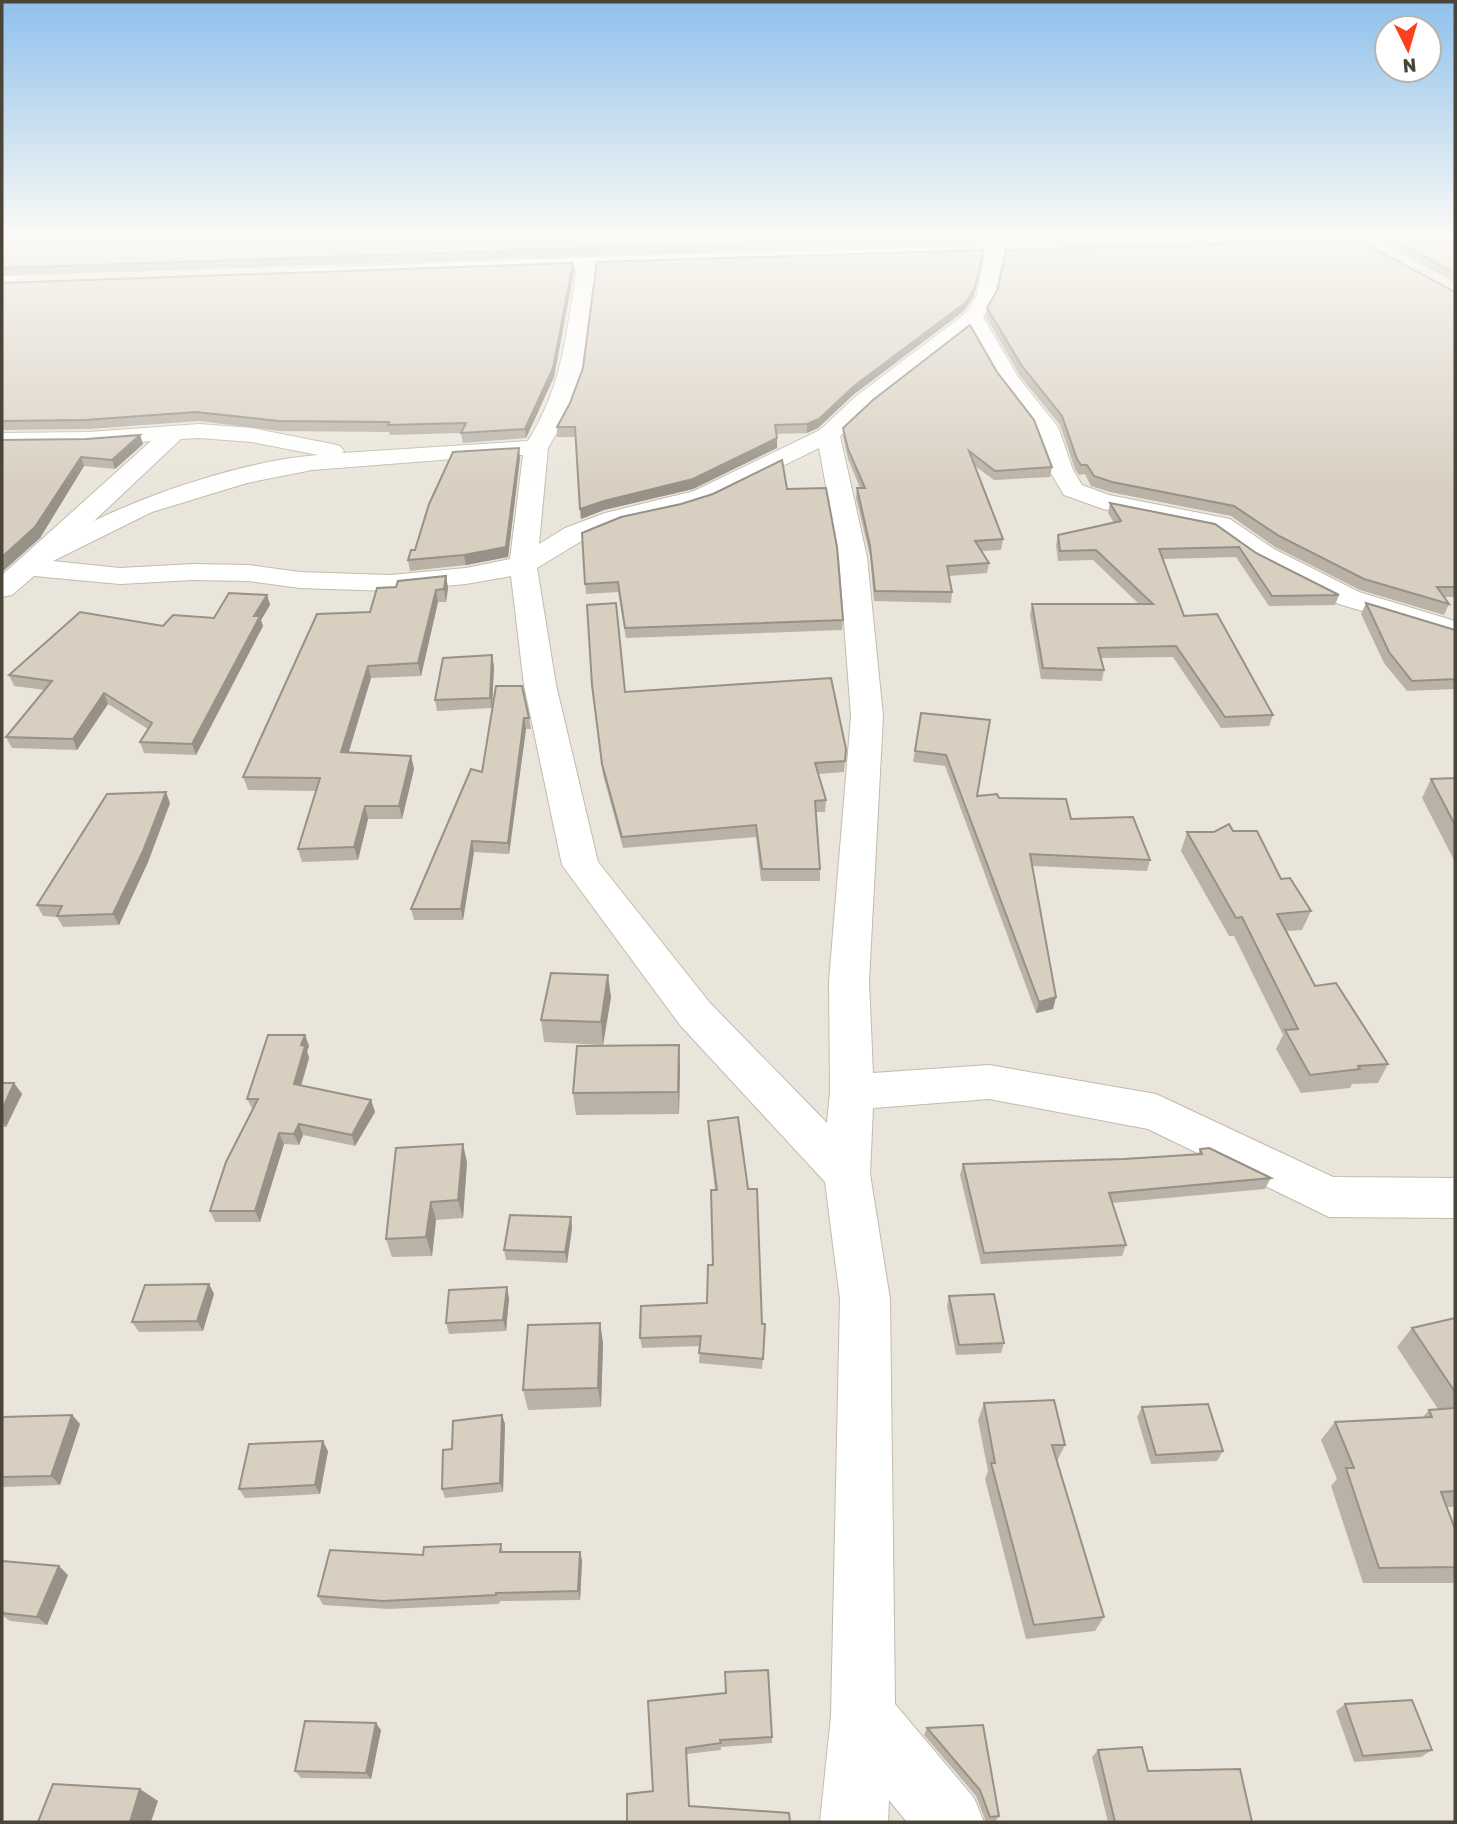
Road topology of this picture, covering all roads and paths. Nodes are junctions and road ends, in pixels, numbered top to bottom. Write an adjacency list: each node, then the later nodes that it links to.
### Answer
1 (579, 318): 7 (street)
2 (972, 318): 5 (street)
3 (974, 318): 12 (street)
4 (174, 433): 6 (street); 8 (street); 9 (street)
5 (828, 435): 10 (street); 13 (street)
6 (2, 440)
7 (536, 448): 8 (street); 10 (street)
8 (376, 457): 9 (street)
9 (34, 562): 10 (street); 11 (street)
10 (523, 565): 14 (street)
11 (2, 589)
12 (1455, 630)
13 (852, 1092): 14 (street); 15 (street)
14 (847, 1174): 16 (street)
15 (1455, 1198)
16 (863, 1716): 17 (street); 18 (street)
17 (854, 1822)
18 (950, 1822)

